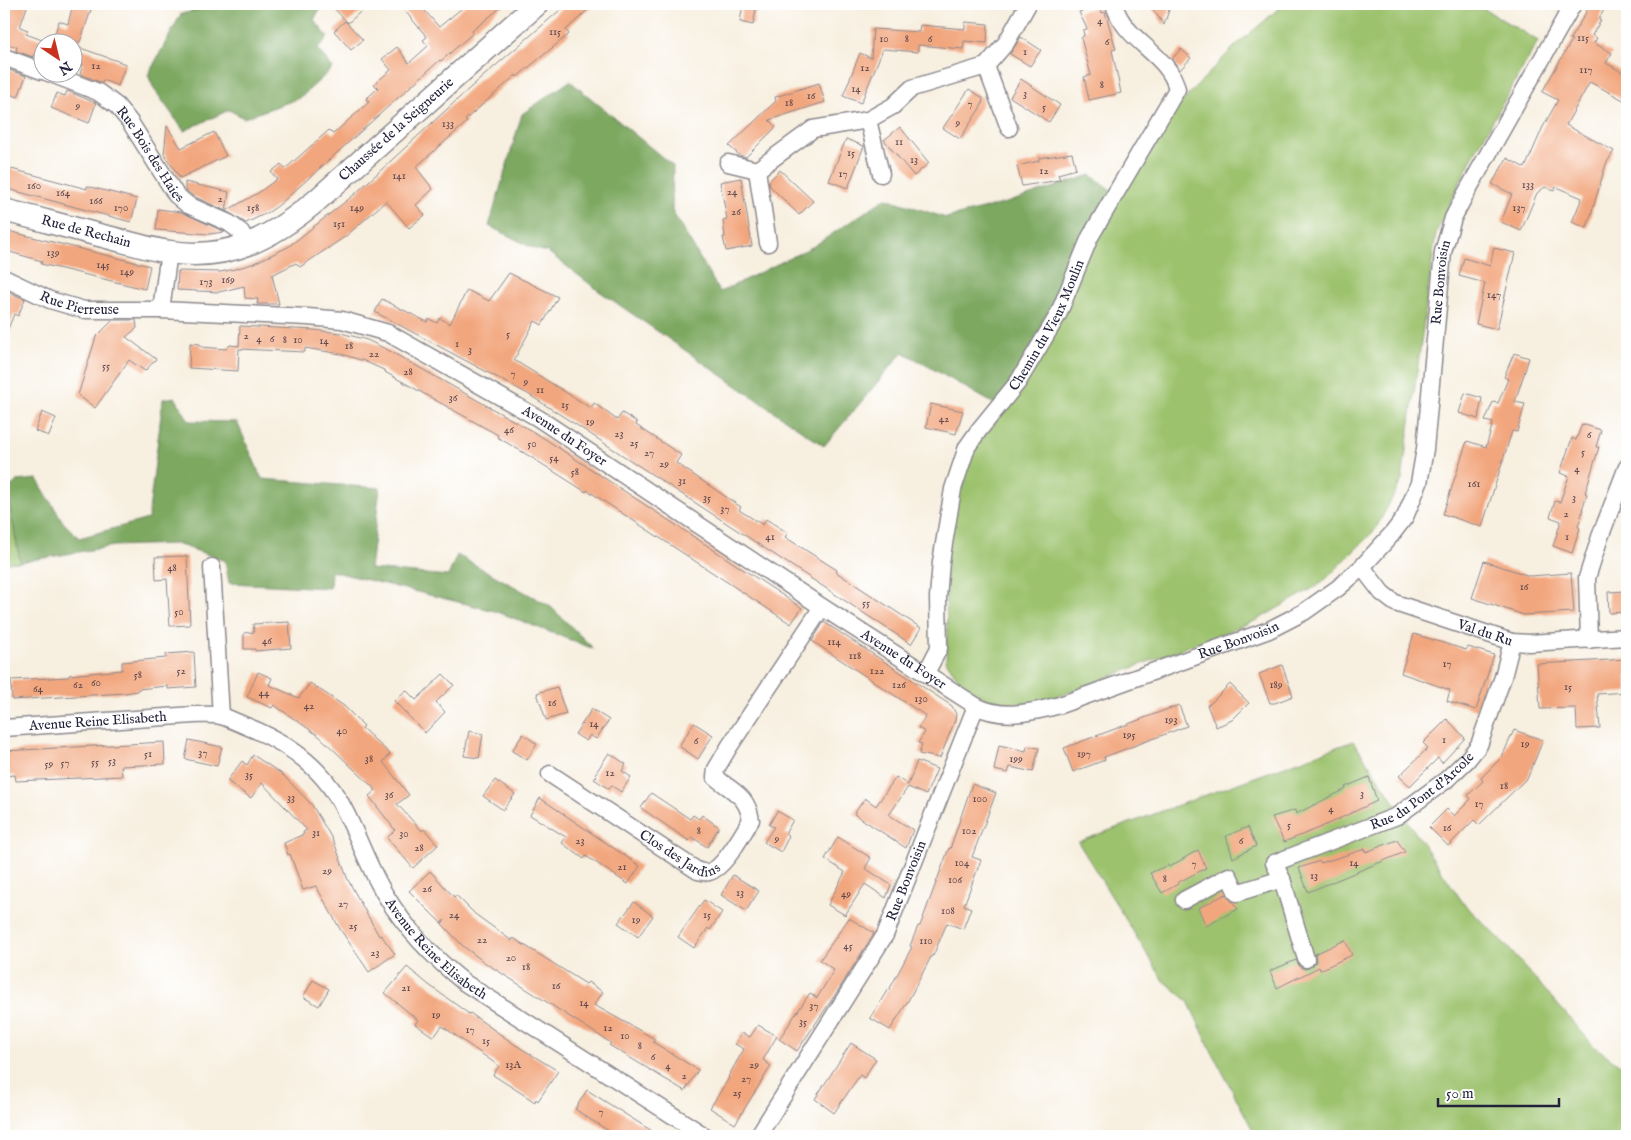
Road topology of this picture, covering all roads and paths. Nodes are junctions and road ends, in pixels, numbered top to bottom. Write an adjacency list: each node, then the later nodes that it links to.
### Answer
1 (537, 4): 16 (main road, Chaussée de la Seigneurie)
2 (1028, 4): 6 (street)
3 (1114, 4): 27 (street, Chemin du Vieux Moulin)
4 (1573, 4): 22 (street, Rue Bonvoisin)
5 (4, 57): 7 (street)
6 (986, 66): 9 (street); 10 (street)
7 (32, 67)
8 (72, 82): 16 (street, Rue Bois des Haies)
9 (868, 120): 12 (street); 13 (street)
10 (1008, 128)
11 (728, 163): 12 (street)
12 (757, 170): 15 (street)
13 (881, 174)
14 (4, 210): 17 (main road, Rue de Rechain)
15 (768, 243)
16 (248, 244): 17 (main road, Chaussée de la Seigneurie)
17 (169, 252): 19 (street)
18 (4, 278): 19 (street, Rue Pierreuse)
19 (161, 310): 23 (street, Avenue du Foyer)
20 (1627, 467): 25 (street)
21 (212, 567): 29 (street)
22 (1362, 567): 26 (street, Val du Ru); 28 (street, Rue Bonvoisin)
23 (822, 607): 27 (street, Avenue du Foyer); 31 (street, Clos des Jardins)
24 (1627, 637): 25 (street, Val du Ru)
25 (1589, 640): 26 (street, Val du Ru)
26 (1512, 642): 32 (street, Rue du Pont d'Arcole)
27 (926, 673): 28 (street, Avenue du Foyer)
28 (976, 706): 36 (street, Rue Bonvoisin)
29 (221, 716): 30 (street, Avenue Reine Elisabeth); 35 (street, Avenue Reine Elisabeth)
30 (4, 728)
31 (550, 774)
32 (1282, 879): 33 (street); 34 (street, Rue du Pont d'Arcole)
33 (1184, 900)
34 (1306, 959)
35 (705, 1136)
36 (758, 1136)

